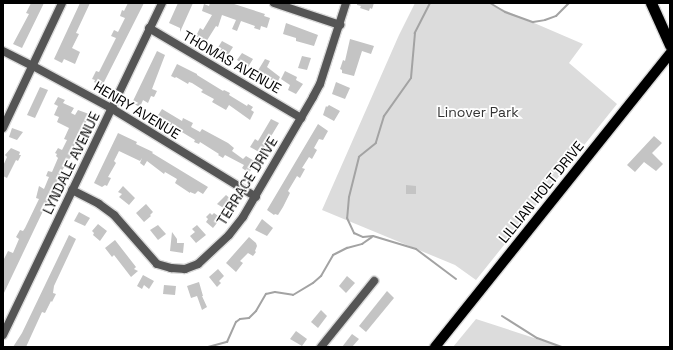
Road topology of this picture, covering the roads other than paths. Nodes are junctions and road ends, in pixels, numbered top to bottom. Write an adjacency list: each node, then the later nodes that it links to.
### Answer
1 (62, 3): 11 (street)
2 (162, 3): 7 (street, LYNDALE AVENUE)
3 (274, 3): 6 (street)
4 (346, 3): 6 (street, TERRACE DRIVE)
5 (651, 3): 8 (highway)
6 (340, 25): 13 (street, TERRACE DRIVE)
7 (149, 28): 12 (street, LYNDALE AVENUE); 13 (street, THOMAS AVENUE)
8 (670, 45)
9 (3, 52): 11 (street, HENRY AVENUE)
10 (670, 54): 20 (main road, LILLIAN HOLT DRIVE)
11 (33, 66): 12 (street, HENRY AVENUE); 14 (street)
12 (111, 108): 15 (street, LYNDALE AVENUE); 16 (street, HENRY AVENUE)
13 (301, 118): 16 (street, TERRACE DRIVE)
14 (3, 128)
15 (72, 190): 16 (street, TERRACE DRIVE); 18 (street, LYNDALE AVENUE)
16 (256, 197)
17 (374, 281): 19 (street)
18 (3, 335)
19 (321, 347)
20 (434, 347)

